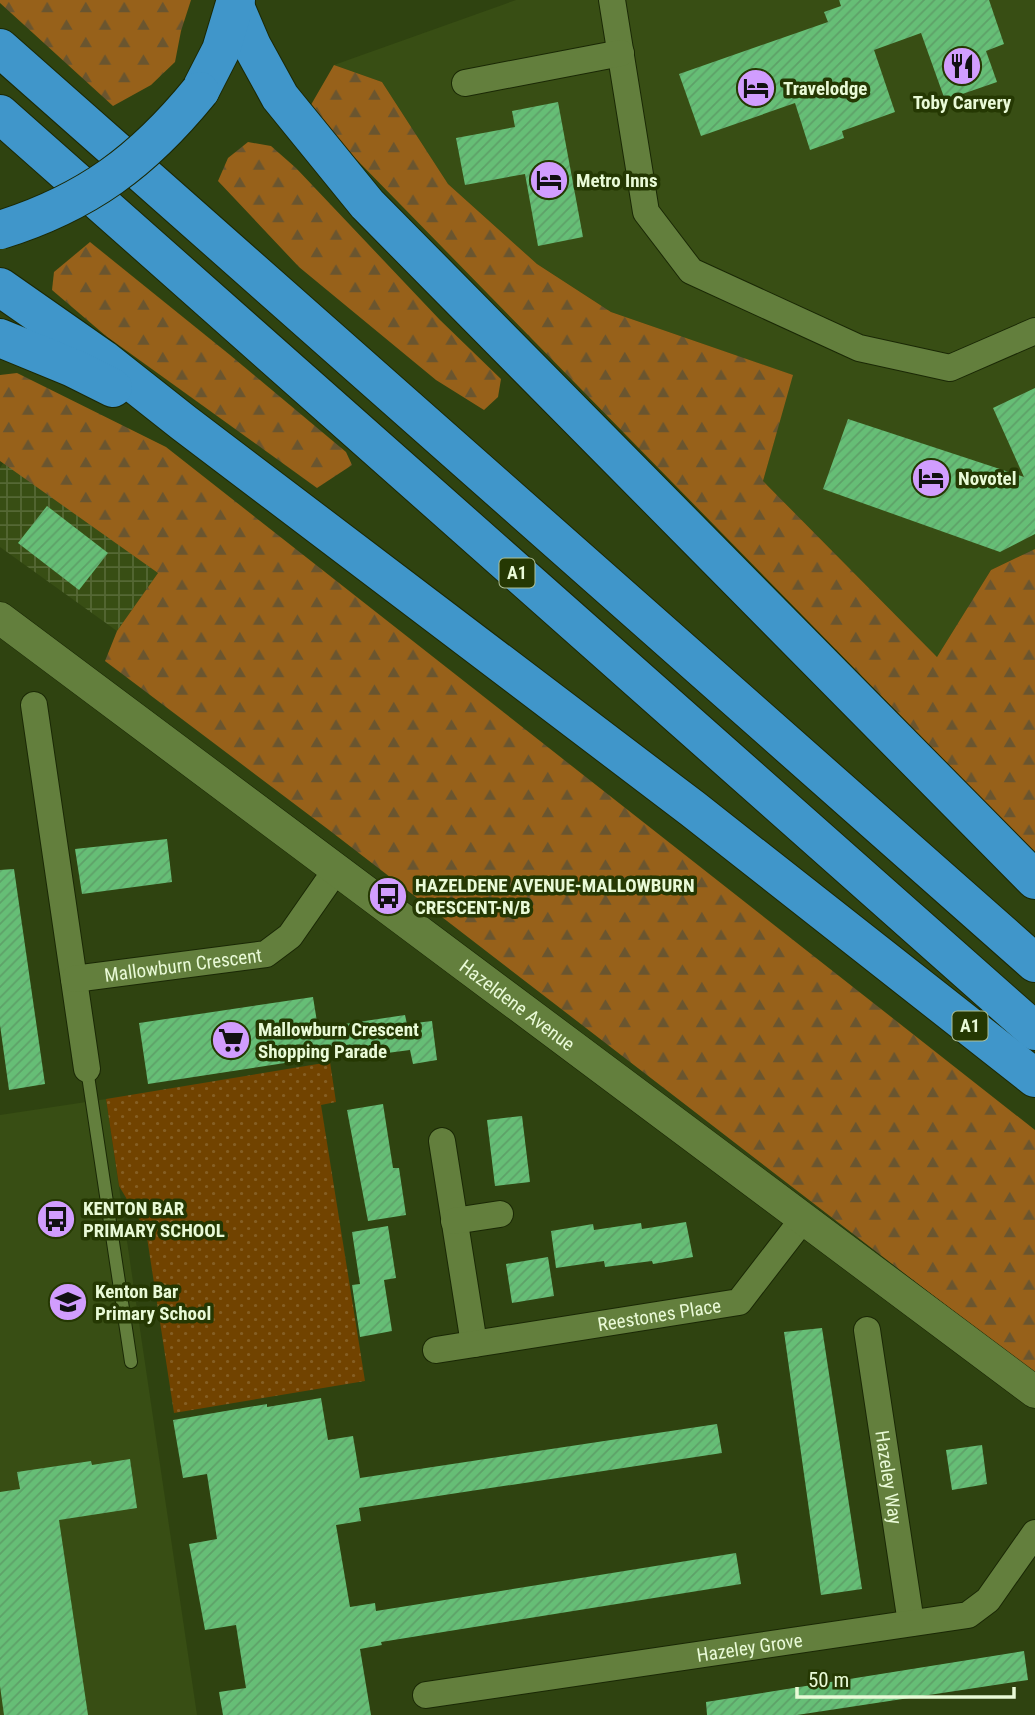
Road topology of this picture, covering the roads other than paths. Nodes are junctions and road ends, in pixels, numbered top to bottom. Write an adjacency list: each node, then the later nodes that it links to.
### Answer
1 (612, 0): 4 (street)
2 (236, 3): 7 (highway, bridge); 15 (highway)
3 (0, 48): 16 (highway, A1)
4 (621, 53): 5 (street); 9 (street)
5 (466, 83)
6 (0, 114): 18 (highway, A1)
7 (0, 230)
8 (0, 287): 11 (highway, A1)
9 (1035, 331)
10 (0, 338): 11 (highway, A1)
11 (184, 423): 20 (highway, A1)
12 (0, 618): 14 (street, Hazeldene Avenue)
13 (34, 705): 17 (street)
14 (336, 870): 17 (street, Mallowburn Crescent); 23 (street, Hazeldene Avenue)
15 (1035, 880)
16 (1035, 963)
17 (74, 979): 19 (street)
18 (1035, 1031)
19 (88, 1069): 28 (lane)
20 (1035, 1078)
21 (442, 1141): 24 (street)
22 (500, 1214): 24 (street)
23 (803, 1219): 26 (street, Reestones Place); 29 (street, Hazeldene Avenue)
24 (454, 1221): 26 (street)
25 (867, 1330): 31 (street, Hazeley Way)
26 (474, 1344): 27 (street, Reestones Place)
27 (436, 1350)
28 (131, 1363)
29 (1035, 1392)
30 (1035, 1534): 31 (street, Hazeley Grove)
31 (911, 1623): 32 (street, Hazeley Grove)
32 (426, 1695)

